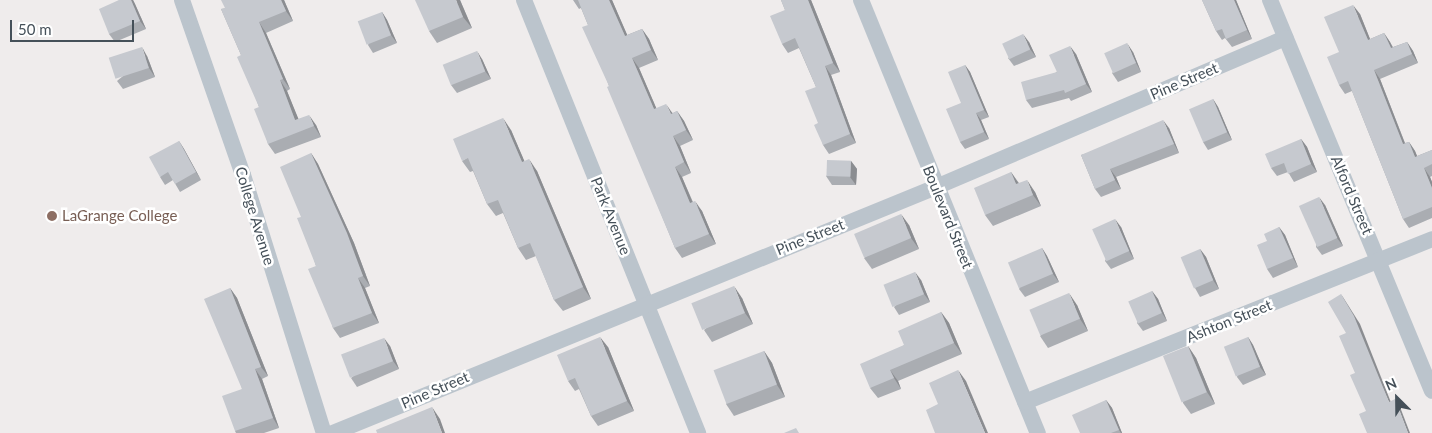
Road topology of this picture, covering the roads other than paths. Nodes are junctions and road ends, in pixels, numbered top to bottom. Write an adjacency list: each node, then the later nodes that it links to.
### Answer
1 (182, 0): 12 (street, College Avenue)
2 (524, 0): 9 (street, Park Avenue)
3 (861, 0): 6 (street, Boulevard Street)
4 (1270, 0): 5 (street, Alford Street)
5 (1286, 38): 6 (street, Pine Street); 8 (street, Alford Street)
6 (936, 187): 9 (street, Pine Street); 11 (street, Boulevard Street)
7 (1432, 239): 8 (street, Ashton Street)
8 (1379, 260): 10 (street, Alford Street); 11 (street, Ashton Street)
9 (646, 303): 13 (street, Pine Street); 14 (street, Park Avenue)
10 (1432, 391)
11 (1025, 402): 15 (street, Boulevard Street)
12 (324, 433)
13 (333, 433)
14 (698, 433)
15 (1038, 433)

